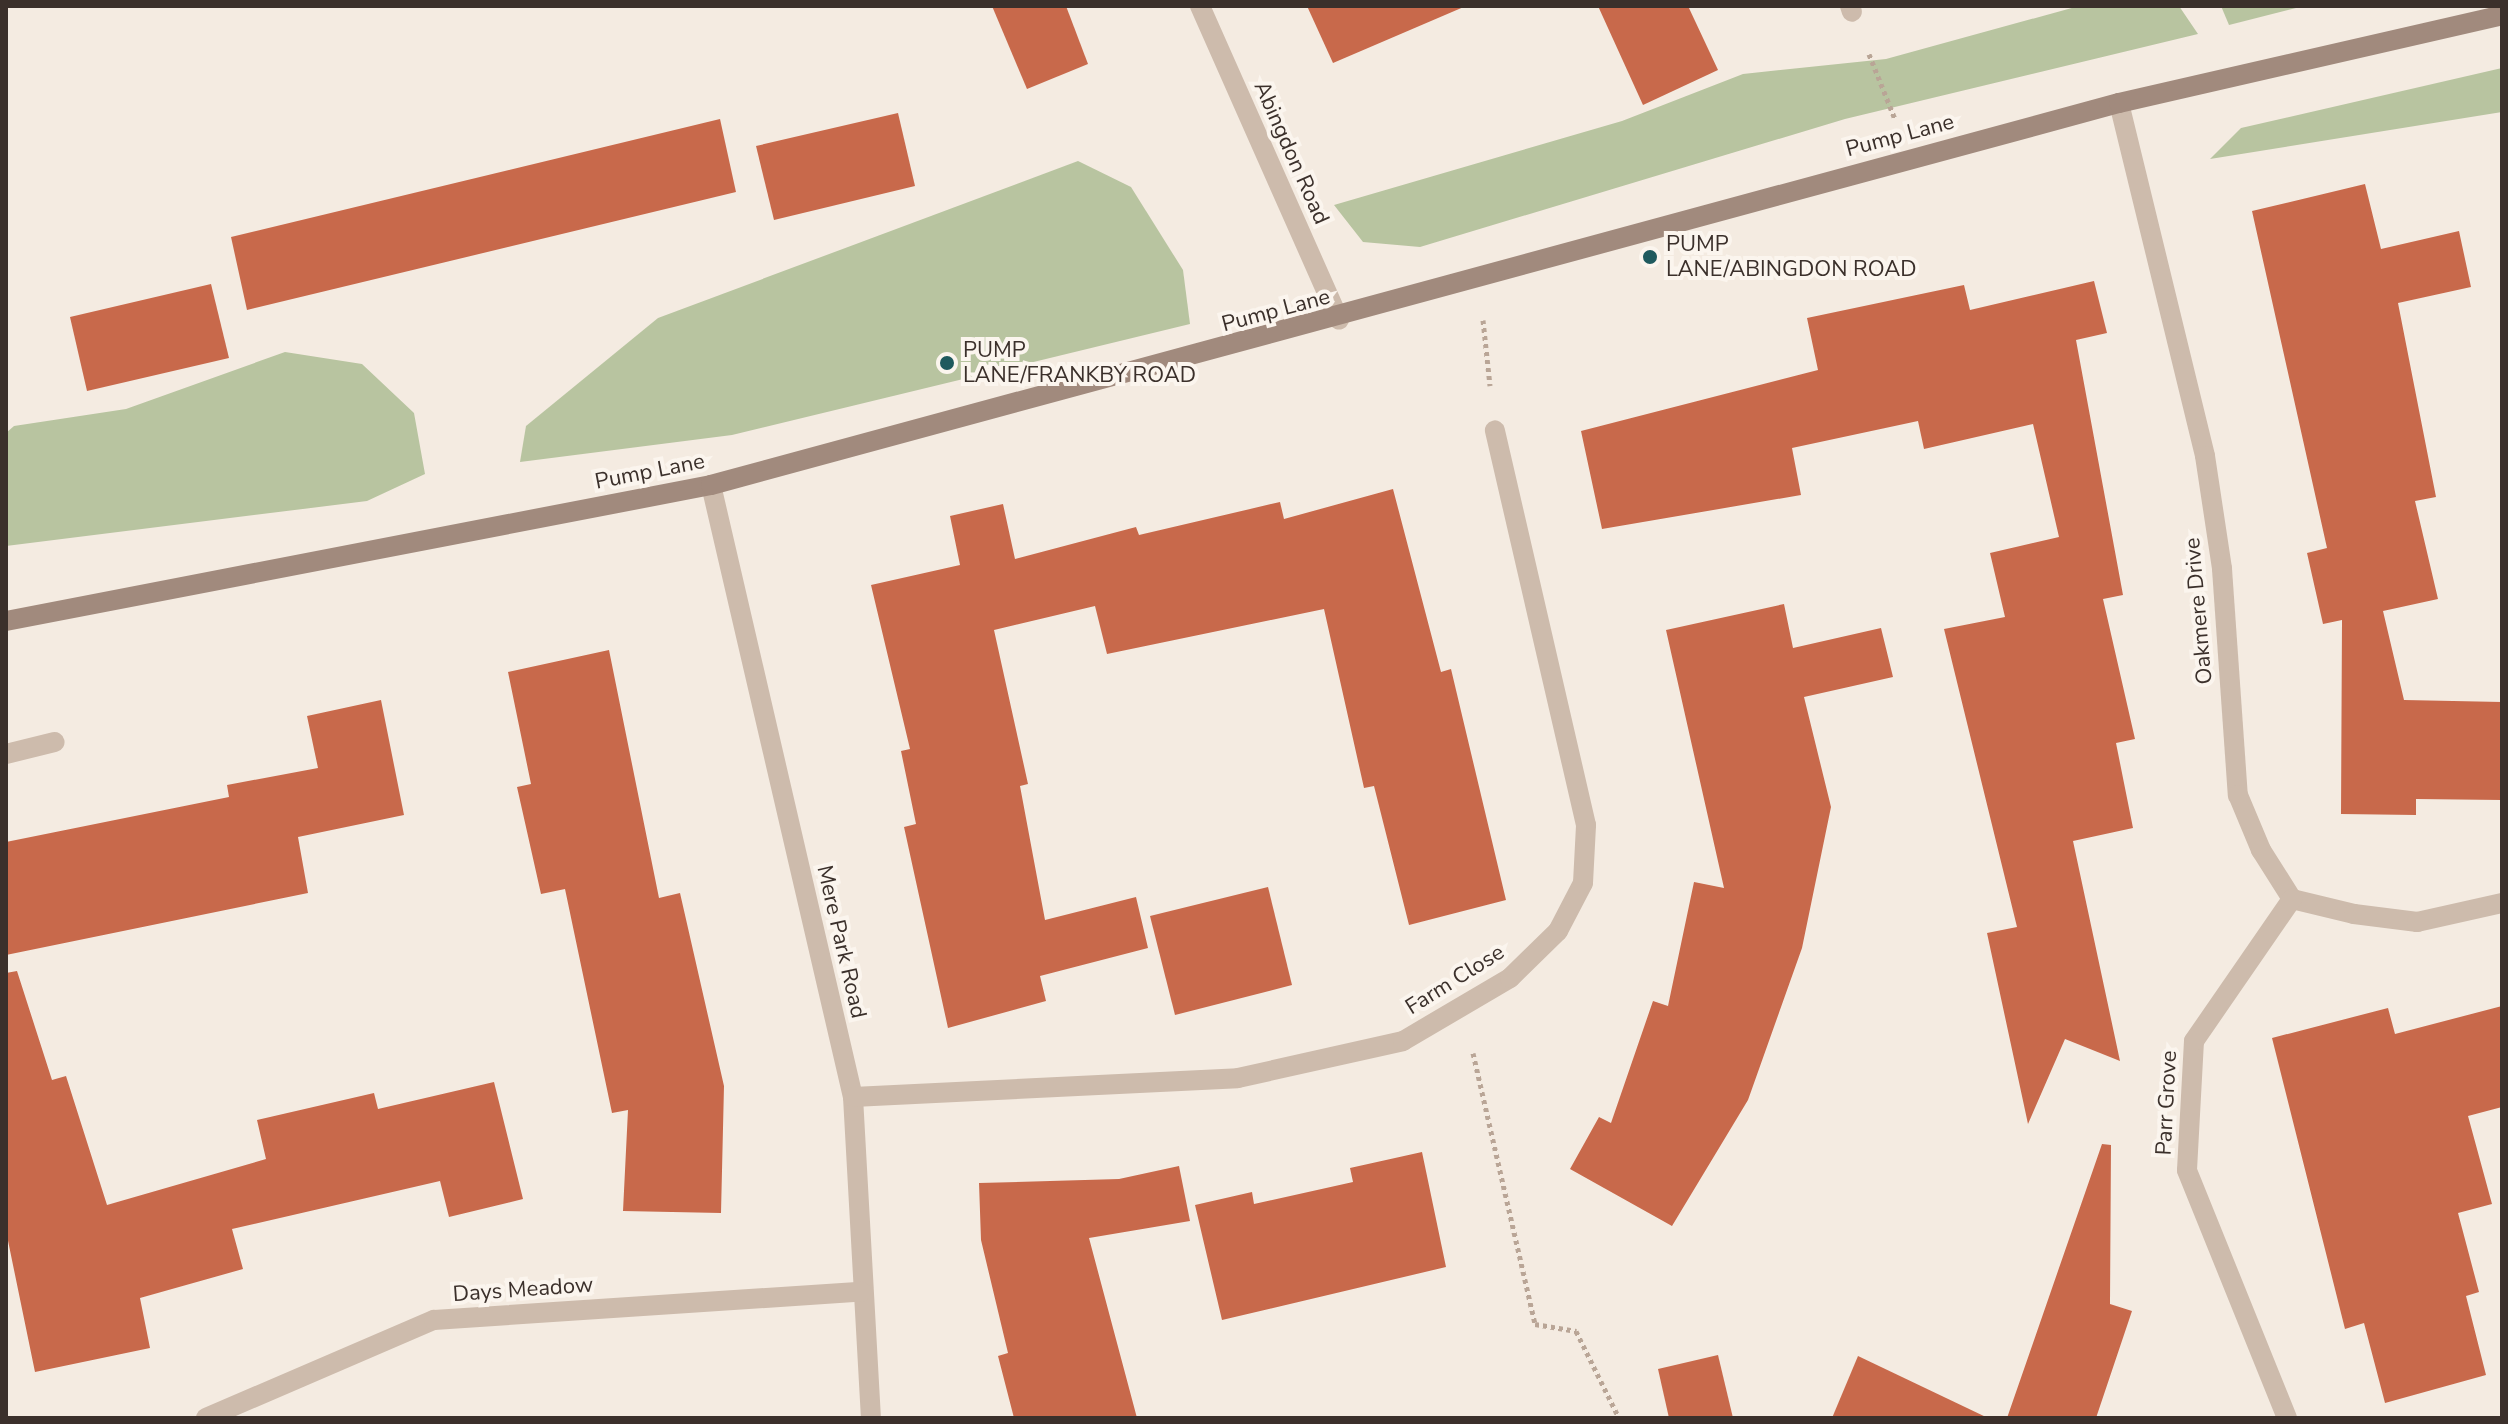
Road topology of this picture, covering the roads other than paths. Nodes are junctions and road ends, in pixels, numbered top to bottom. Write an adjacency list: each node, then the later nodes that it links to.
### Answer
1 (1200, 6): 4 (street, Abingdon Road)
2 (2491, 13): 3 (street, Pump Lane)
3 (2119, 103): 4 (street, Pump Lane); 10 (street, Oakmere Drive)
4 (1339, 320): 6 (street, Pump Lane)
5 (1495, 430): 12 (street, Farm Close)
6 (711, 485): 7 (street, Pump Lane); 12 (street, Mere Park Road)
7 (6, 621)
8 (55, 742): 9 (street)
9 (6, 754)
10 (2292, 899): 11 (street); 16 (street, Parr Grove)
11 (2502, 903)
12 (853, 1097): 13 (street, Mere Park Road)
13 (861, 1292): 14 (street, Days Meadow); 15 (street, Mere Park Road)
14 (206, 1418)
15 (871, 1418)
16 (2287, 1418)

